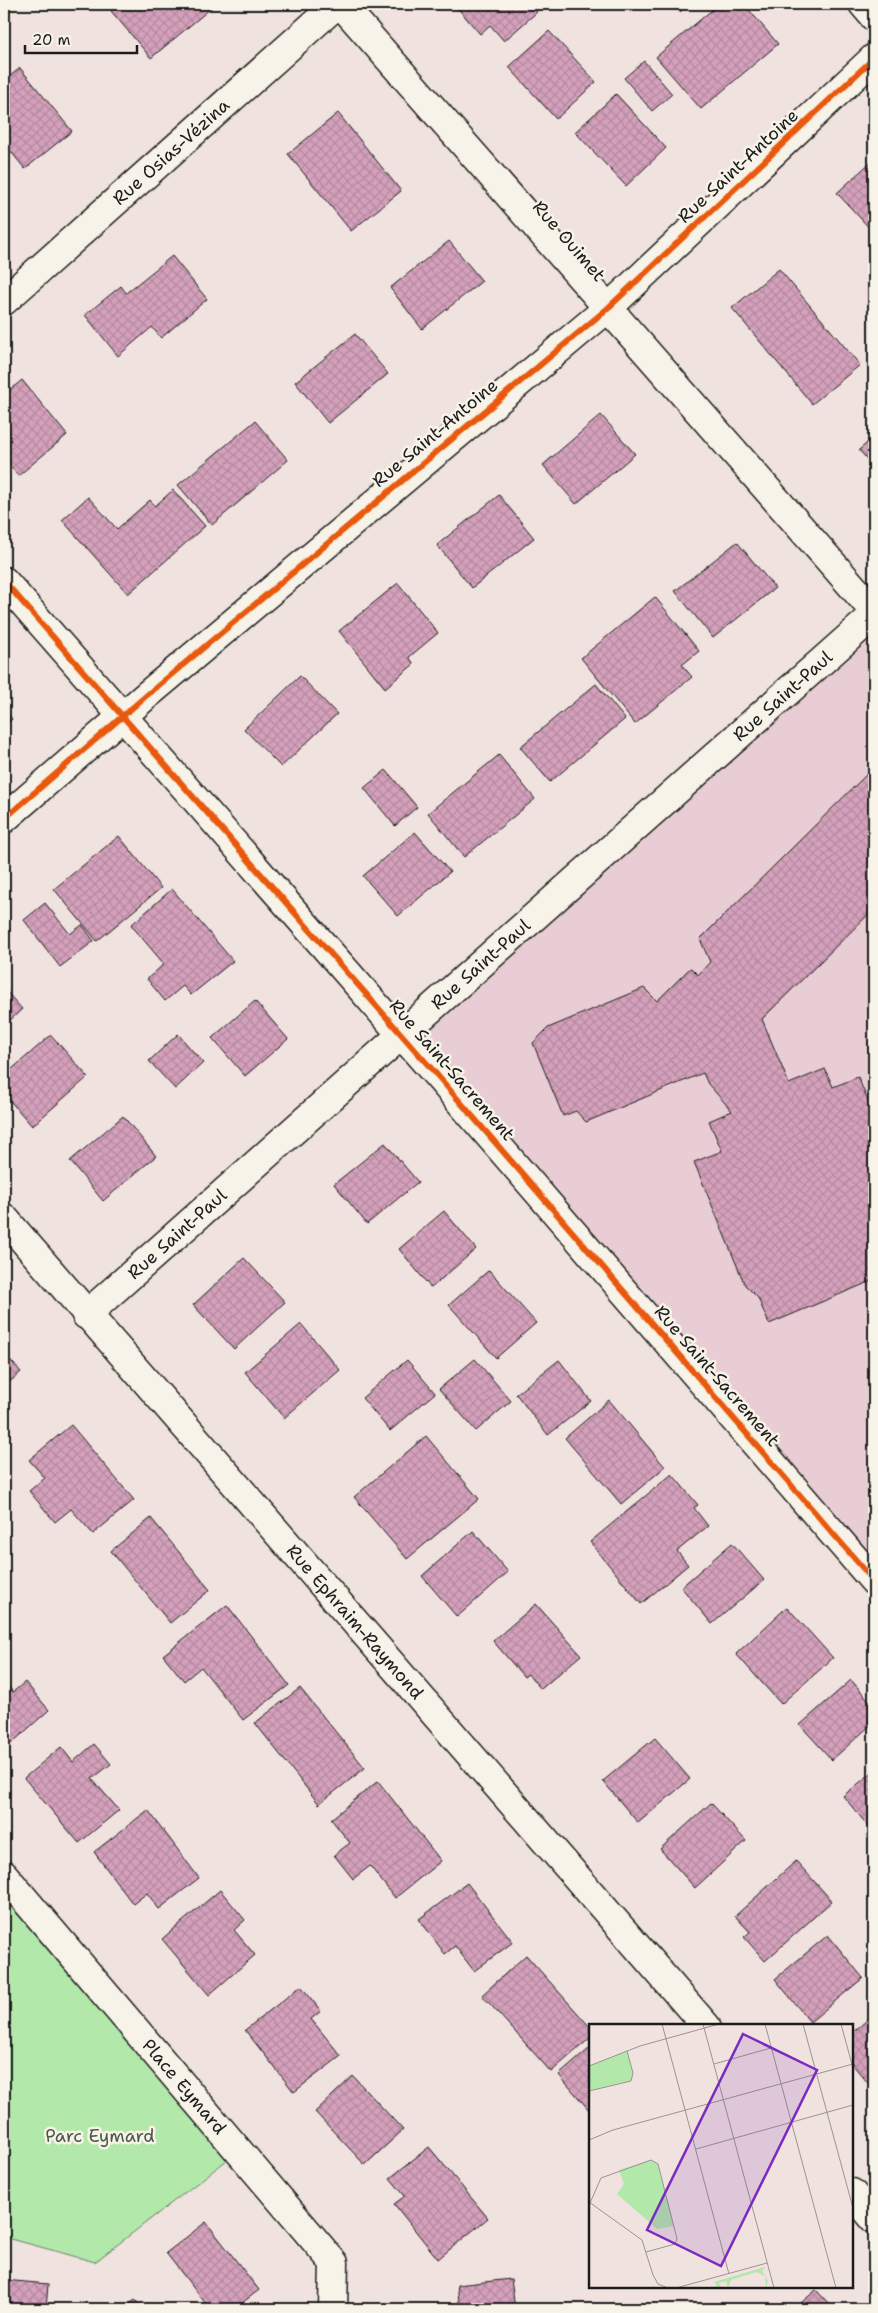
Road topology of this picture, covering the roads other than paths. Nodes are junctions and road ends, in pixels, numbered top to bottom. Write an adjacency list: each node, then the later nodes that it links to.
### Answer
1 (339, 4): 5 (street, Rue Osias-Vézina); 6 (street, Rue Ouimet)
2 (863, 4): 3 (street)
3 (874, 17)
4 (874, 58): 6 (street, Rue Saint-Antoine)
5 (4, 301)
6 (608, 308): 8 (street, Rue Ouimet); 10 (street, Rue Saint-Antoine)
7 (4, 581): 10 (street, Rue Saint-Sacrement)
8 (874, 611)
9 (874, 615): 12 (street, Rue Saint-Paul)
10 (122, 716): 11 (street, Rue Saint-Antoine); 12 (street, Rue Saint-Sacrement)
11 (4, 819)
12 (401, 1035): 14 (street, Rue Saint-Paul); 15 (street, Rue Saint-Sacrement)
13 (4, 1218): 14 (street, Rue Ephraim-Raymond)
14 (86, 1315): 17 (street, Rue Ephraim-Raymond)
15 (874, 1581)
16 (4, 1875): 20 (street, Place Eymard)
17 (704, 2024)
18 (853, 2194): 19 (street)
19 (874, 2219)
20 (333, 2309)

